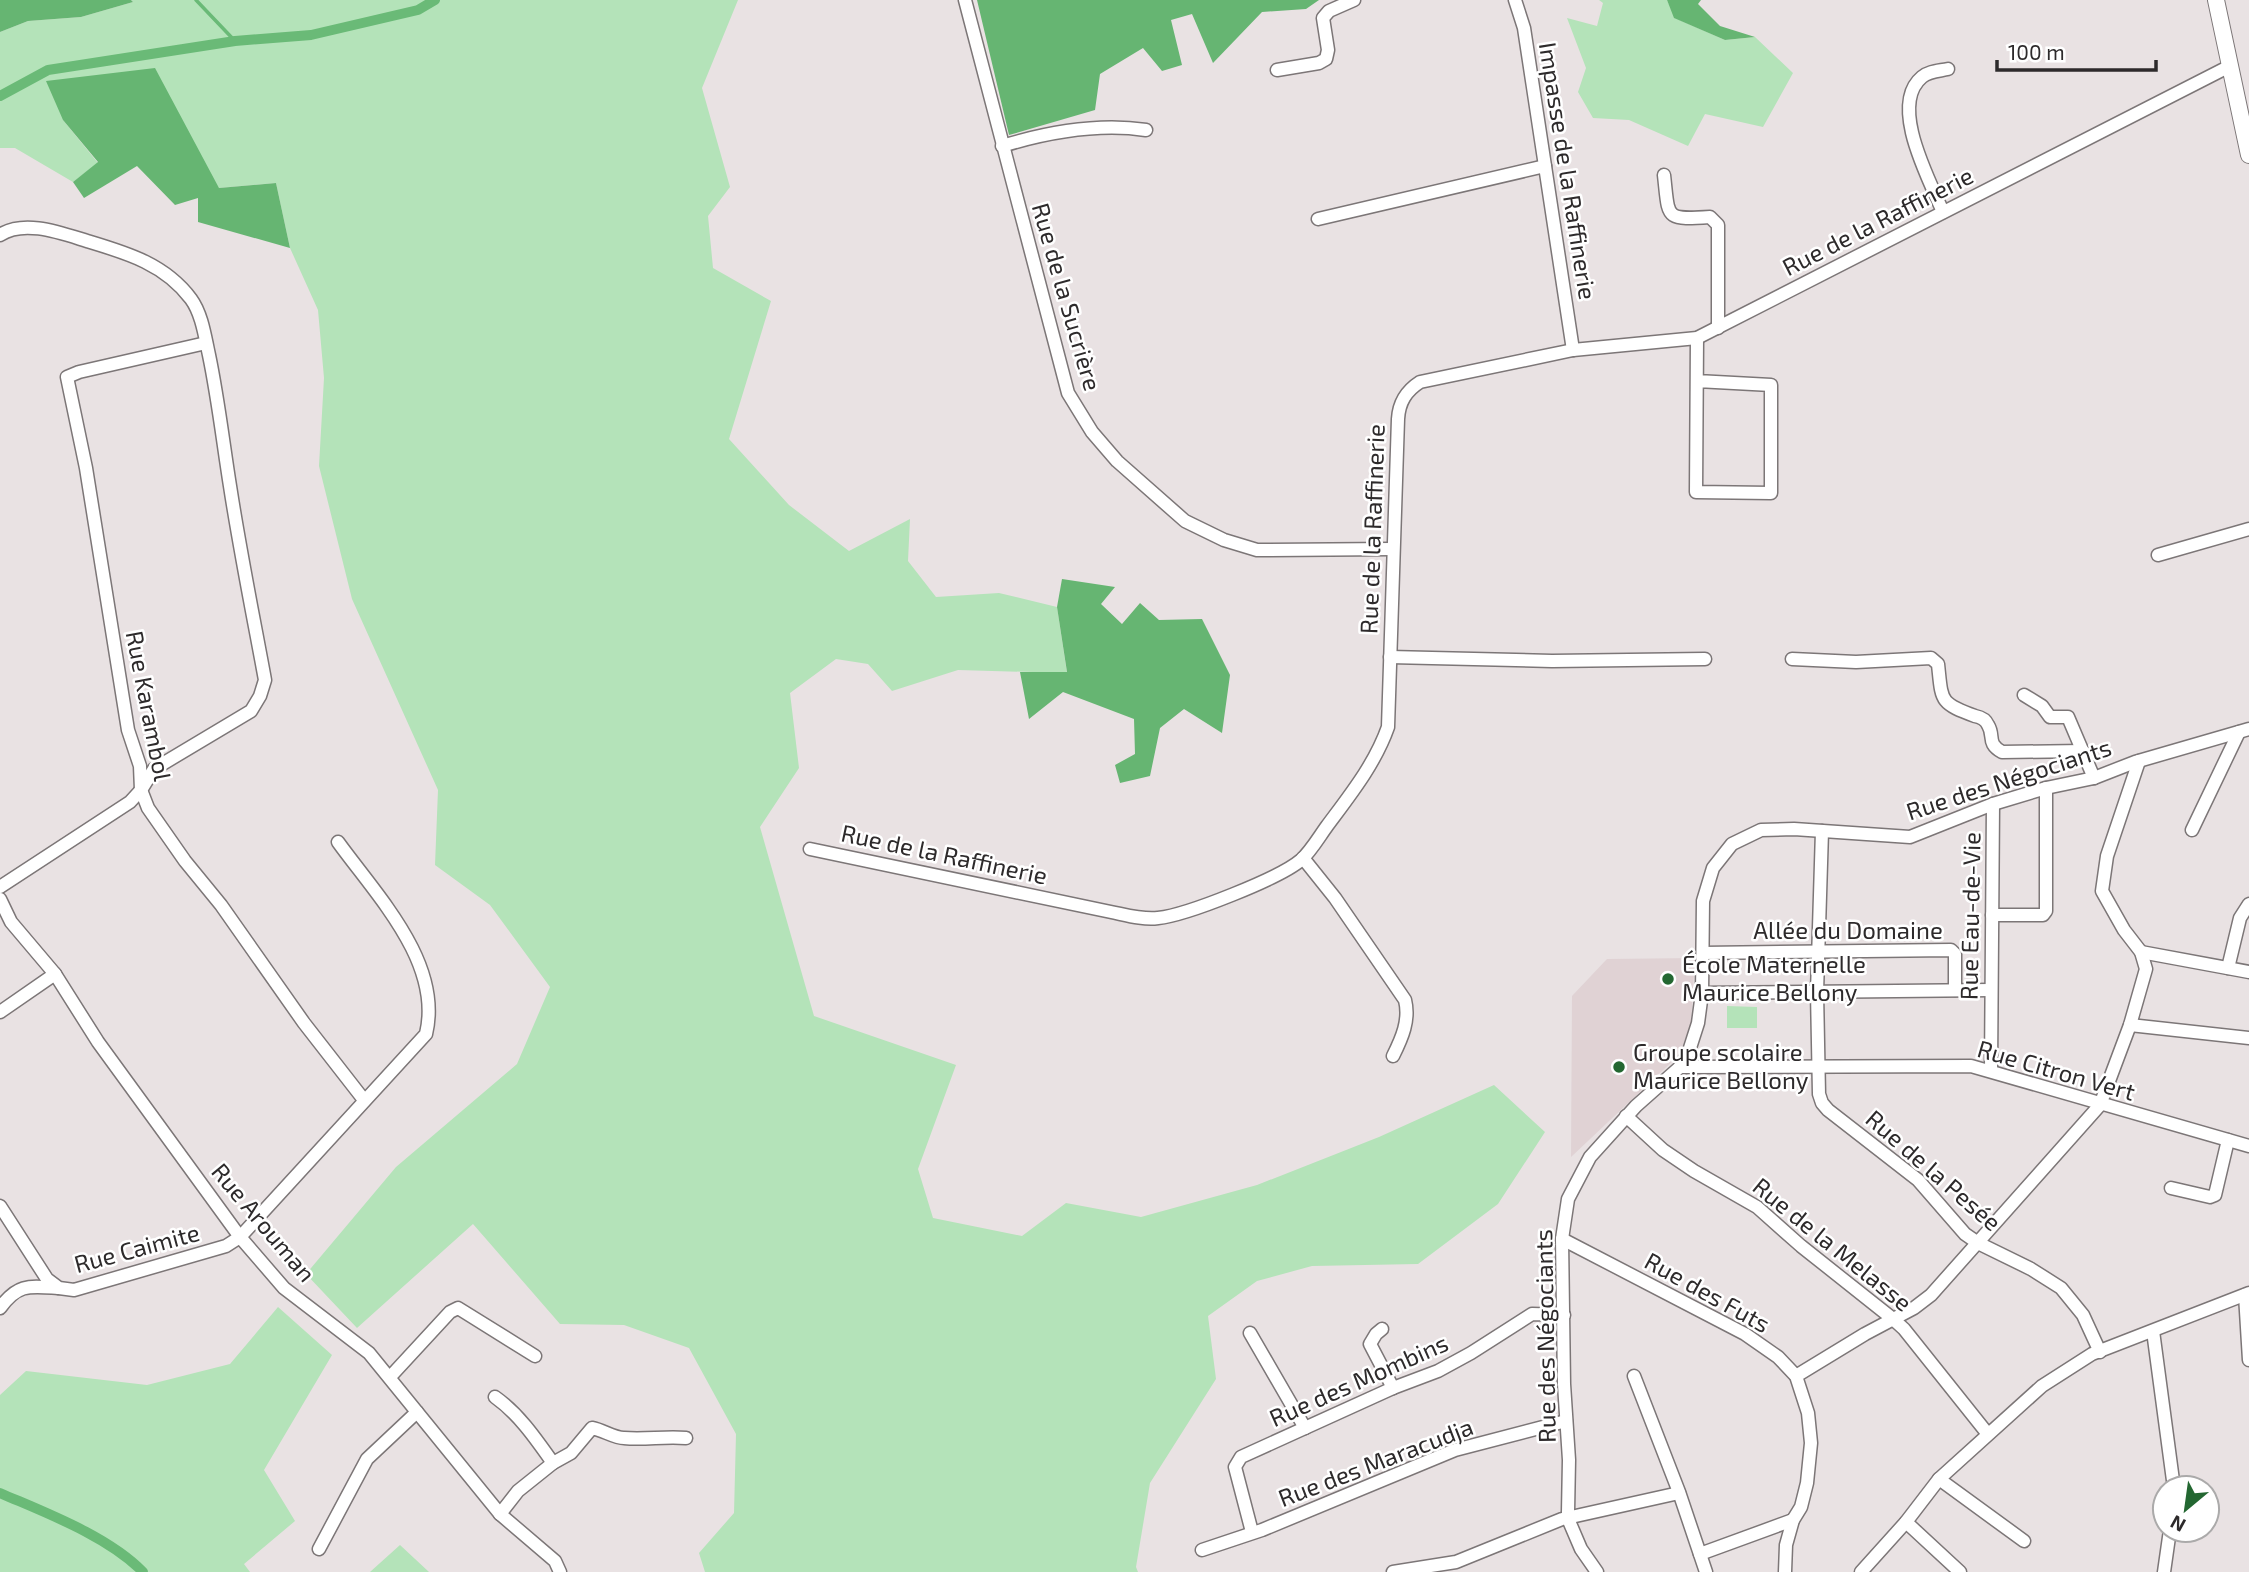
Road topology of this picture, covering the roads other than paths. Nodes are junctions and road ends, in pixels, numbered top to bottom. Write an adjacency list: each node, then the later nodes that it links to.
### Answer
1 (965, 0): 9 (street, Rue de la Sucrière)
2 (1354, 0): 7 (street)
3 (1515, 0): 11 (street, Impasse de la Raffinerie)
4 (2216, 0): 5 (street)
5 (2230, 66): 10 (street); 13 (street, Rue de la Raffinerie)
6 (1948, 69): 13 (street)
7 (1278, 70)
8 (1146, 130): 9 (street)
9 (1002, 146): 22 (street, Rue de la Sucrière)
10 (2249, 155)
11 (1545, 166): 14 (street); 19 (street, Impasse de la Raffinerie)
12 (1664, 175): 16 (street)
13 (1943, 212): 16 (street, Rue de la Raffinerie)
14 (1318, 219)
15 (0, 235): 18 (street)
16 (1718, 328): 17 (street, Rue de la Raffinerie)
17 (1697, 338): 19 (street, Rue de la Raffinerie); 20 (street)
18 (206, 343): 33 (street); 33 (street, Rue Karambol)
19 (1573, 350): 22 (street, Rue de la Raffinerie)
20 (1697, 381): 20 (street)
21 (2249, 529): 23 (street)
22 (1392, 549): 24 (street, Rue de la Raffinerie)
23 (2158, 555)
24 (1390, 657): 25 (street); 39 (street, Rue de la Raffinerie)
25 (1705, 659)
26 (1792, 659): 29 (street)
27 (2024, 695): 29 (street)
28 (2244, 730): 30 (street, Rue des Négociants); 35 (street)
29 (2083, 751): 31 (street)
30 (2139, 761): 31 (street, Rue des Négociants); 45 (street)
31 (2094, 778): 32 (street, Rue des Négociants)
32 (2046, 788): 34 (street, Rue des Négociants); 43 (street)
33 (141, 790): 40 (street); 61 (street, Rue Karambol)
34 (1993, 804): 36 (street, Rue des Négociants); 43 (street, Rue Eau-de-Vie)
35 (2192, 830)
36 (1822, 831): 44 (street, Rue de la Pesée); 46 (street, Rue des Négociants)
37 (338, 842): 61 (street)
38 (810, 849): 39 (street, Rue de la Raffinerie)
39 (1303, 858): 57 (street)
40 (0, 887)
41 (0, 899): 49 (street, Rue Arouman)
42 (2249, 904): 47 (street)
43 (1992, 915): 51 (street, Rue Eau-de-Vie)
44 (1818, 950): 46 (street, Allée du Domaine); 50 (street, Allée du Domaine); 52 (street, Rue de la Pesée)
45 (2141, 952): 47 (street); 55 (street)
46 (1703, 953): 53 (street, Rue des Négociants)
47 (2228, 968): 48 (street)
48 (2249, 972)
49 (55, 974): 54 (street); 68 (street, Rue Arouman)
50 (1955, 990): 51 (street); 52 (street)
51 (1991, 990): 60 (street, Rue Eau-de-Vie)
52 (1817, 992): 53 (street); 58 (street, Rue de la Pesée)
53 (1702, 993): 59 (street, Rue des Négociants)
54 (0, 1012)
55 (2130, 1026): 56 (street); 62 (street)
56 (2249, 1038)
57 (1393, 1056)
58 (1818, 1066): 59 (street, Rue Citron Vert); 60 (street, Rue Citron Vert); 70 (street, Rue de la Pesée)
59 (1680, 1067): 63 (street, Rue des Négociants)
60 (1991, 1070): 62 (street, Rue Citron Vert)
61 (364, 1100): 68 (street)
62 (2101, 1105): 64 (street, Rue Citron Vert); 70 (street)
63 (1626, 1116): 69 (street, Rue des Négociants); 75 (street, Rue de la Melasse)
64 (2228, 1140): 65 (street, Rue Citron Vert); 66 (street)
65 (2249, 1146)
66 (2171, 1188)
67 (0, 1206): 71 (street, Rue Caimite)
68 (240, 1237): 71 (street, Rue Caimite); 84 (street, Rue Arouman)
69 (1562, 1239): 74 (street, Rue des Négociants); 83 (street, Rue des Futs)
70 (1978, 1243): 75 (street); 79 (street, Rue de la Pesée)
71 (59, 1288): 73 (street)
72 (2247, 1294): 77 (street); 81 (street)
73 (0, 1308)
74 (1564, 1315): 85 (street, Rue des Mombins); 88 (street, Rue des Négociants)
75 (1894, 1319): 83 (street); 90 (street, Rue de la Melasse)
76 (1382, 1329): 85 (street)
77 (2153, 1331): 79 (street); 93 (street)
78 (1250, 1333): 89 (street)
79 (2100, 1352): 90 (street)
80 (535, 1356): 84 (street)
81 (2249, 1360)
82 (1634, 1376): 95 (street)
83 (1796, 1376): 98 (street, Rue des Futs)
84 (390, 1377): 87 (street, Rue Arouman)
85 (1393, 1388): 89 (street, Rue des Mombins)
86 (495, 1397): 92 (street)
87 (417, 1412): 96 (street, Rue Arouman); 103 (street)
88 (1566, 1421): 97 (street, Rue des Négociants); 100 (street, Rue des Maracudja)
89 (1305, 1428): 100 (street, Rue des Mombins)
90 (1987, 1433): 94 (street)
91 (687, 1438): 92 (street)
92 (553, 1463): 96 (street)
93 (2172, 1474)
94 (1939, 1479): 99 (street); 101 (street)
95 (1679, 1493): 97 (street); 105 (street)
96 (499, 1514): 106 (street, Rue Arouman)
97 (1569, 1518): 107 (street); 108 (street, Rue des Négociants)
98 (1793, 1520): 105 (street); 110 (street, Rue des Futs)
99 (1906, 1522): 111 (street); 112 (street)
100 (1252, 1532): 104 (street, Rue des Maracudja)
101 (2024, 1541)
102 (2168, 1544): 113 (street)
103 (319, 1549)
104 (1202, 1550)
105 (1700, 1554): 109 (street)
106 (560, 1572)
107 (1393, 1572)
108 (1597, 1572)
109 (1706, 1572)
110 (1785, 1572)
111 (1861, 1572)
112 (1960, 1572)
113 (2164, 1572)

